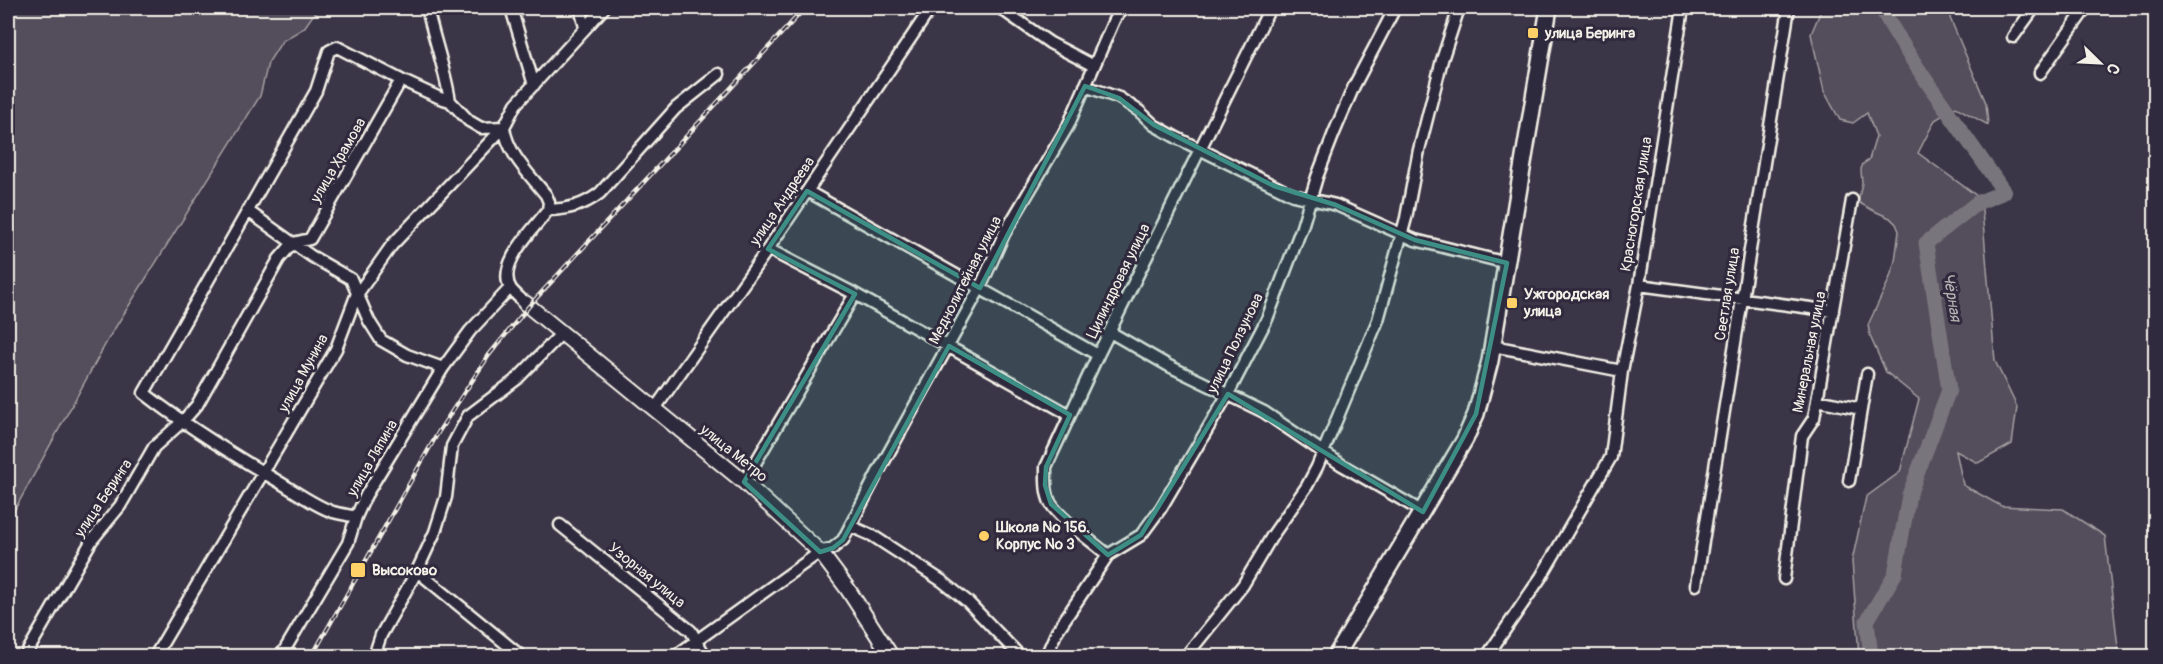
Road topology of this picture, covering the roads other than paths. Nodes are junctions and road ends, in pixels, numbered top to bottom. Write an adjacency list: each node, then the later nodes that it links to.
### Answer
1 (428, 8): 24 (street)
2 (511, 8): 22 (street)
3 (580, 8): 16 (street)
4 (604, 8): 16 (street, улица Мунина)
5 (931, 8): 27 (street, улица Андреева)
6 (1000, 8): 18 (street)
7 (1122, 8): 18 (street, Меднолитейная улица)
8 (1270, 8): 26 (street, Цилиндровая улица)
9 (1395, 8): 28 (street, улица Ползунова)
10 (1459, 8): 32 (street)
11 (1548, 8): 35 (main road)
12 (1683, 8): 36 (street, Красногорская улица)
13 (1789, 8): 41 (street, Светлая улица)
14 (2034, 8): 17 (street)
15 (2086, 8): 19 (street)
16 (585, 27): 22 (street, улица Мунина)
17 (2013, 37)
18 (1094, 66): 23 (street, Меднолитейная улица)
19 (2040, 73)
20 (719, 74): 30 (street)
21 (401, 80): 24 (street); 31 (street); 33 (street, улица Храмова)
22 (534, 85): 25 (street, улица Мунина)
23 (1085, 86): 26 (street); 38 (street, Меднолитейная улица)
24 (450, 100): 25 (street)
25 (504, 127): 30 (street); 39 (street, улица Мунина)
26 (1199, 150): 28 (street); 44 (street, Цилиндровая улица)
27 (807, 191): 34 (street, улица Андреева); 38 (street)
28 (1310, 199): 32 (street); 52 (street, улица Ползунова)
29 (1852, 200): 43 (street, Минеральная улица)
30 (548, 210): 37 (street)
31 (248, 211): 33 (street); 57 (street)
32 (1400, 235): 35 (street); 58 (street)
33 (293, 243): 39 (street); 57 (street, улица Беринга)
34 (768, 249): 40 (street); 55 (street, улица Андреева)
35 (1507, 263): 47 (main road)
36 (1639, 285): 41 (street); 50 (street, Красногорская улица)
37 (510, 288): 42 (street); 49 (street, улица Ляпина)
38 (980, 288): 46 (street, Меднолитейная улица); 48 (street)
39 (358, 293): 49 (street); 59 (street, улица Мунина)
40 (855, 294): 46 (street); 61 (street)
41 (1741, 300): 43 (street); 70 (street, Светлая улица)
42 (525, 303): 45 (street, улица Метро)
43 (1833, 311): 53 (street, Минеральная улица)
44 (1110, 332): 48 (street, Цилиндровая улица); 52 (street)
45 (561, 334): 55 (street, улица Метро); 68 (street)
46 (949, 346): 56 (street); 65 (street, Меднолитейная улица)
47 (1493, 346): 50 (street); 62 (main road)
48 (1098, 355): 56 (street, Цилиндровая улица)
49 (442, 368): 63 (street, улица Ляпина)
50 (1622, 371): 84 (street, Красногорская улица)
51 (1867, 374): 54 (street)
52 (1228, 394): 58 (street); 67 (street, улица Ползунова)
53 (1817, 400): 54 (street); 69 (street, Минеральная улица)
54 (1861, 409): 60 (street)
55 (654, 410): 61 (street, улица Метро)
56 (1070, 415): 67 (street, Цилиндровая улица)
57 (182, 422): 59 (street); 72 (street, улица Беринга)
58 (1322, 451): 62 (street); 82 (street)
59 (263, 472): 63 (street); 73 (street, улица Мунина)
60 (1849, 481)
61 (744, 482): 66 (street, улица Метро)
62 (1423, 512): 83 (main road)
63 (356, 517): 74 (street, улица Ляпина)
64 (560, 525): 71 (street, Узорная улица)
65 (850, 525): 66 (street, Меднолитейная улица); 80 (street)
66 (820, 552): 71 (street, Меднолитейная улица); 79 (street, улица Метро)
67 (1107, 555): 81 (street, улица Ползунова)
68 (417, 571): 75 (street); 76 (street)
69 (1784, 579)
70 (1696, 585)
71 (696, 641): 77 (street, Меднолитейная улица); 78 (street, Узорная улица)
72 (25, 657)
73 (155, 657)
74 (281, 657)
75 (374, 657)
76 (521, 657)
77 (675, 657)
78 (705, 657)
79 (891, 657)
80 (1020, 657)
81 (1047, 657)
82 (1186, 657)
83 (1335, 657)
84 (1487, 657)

